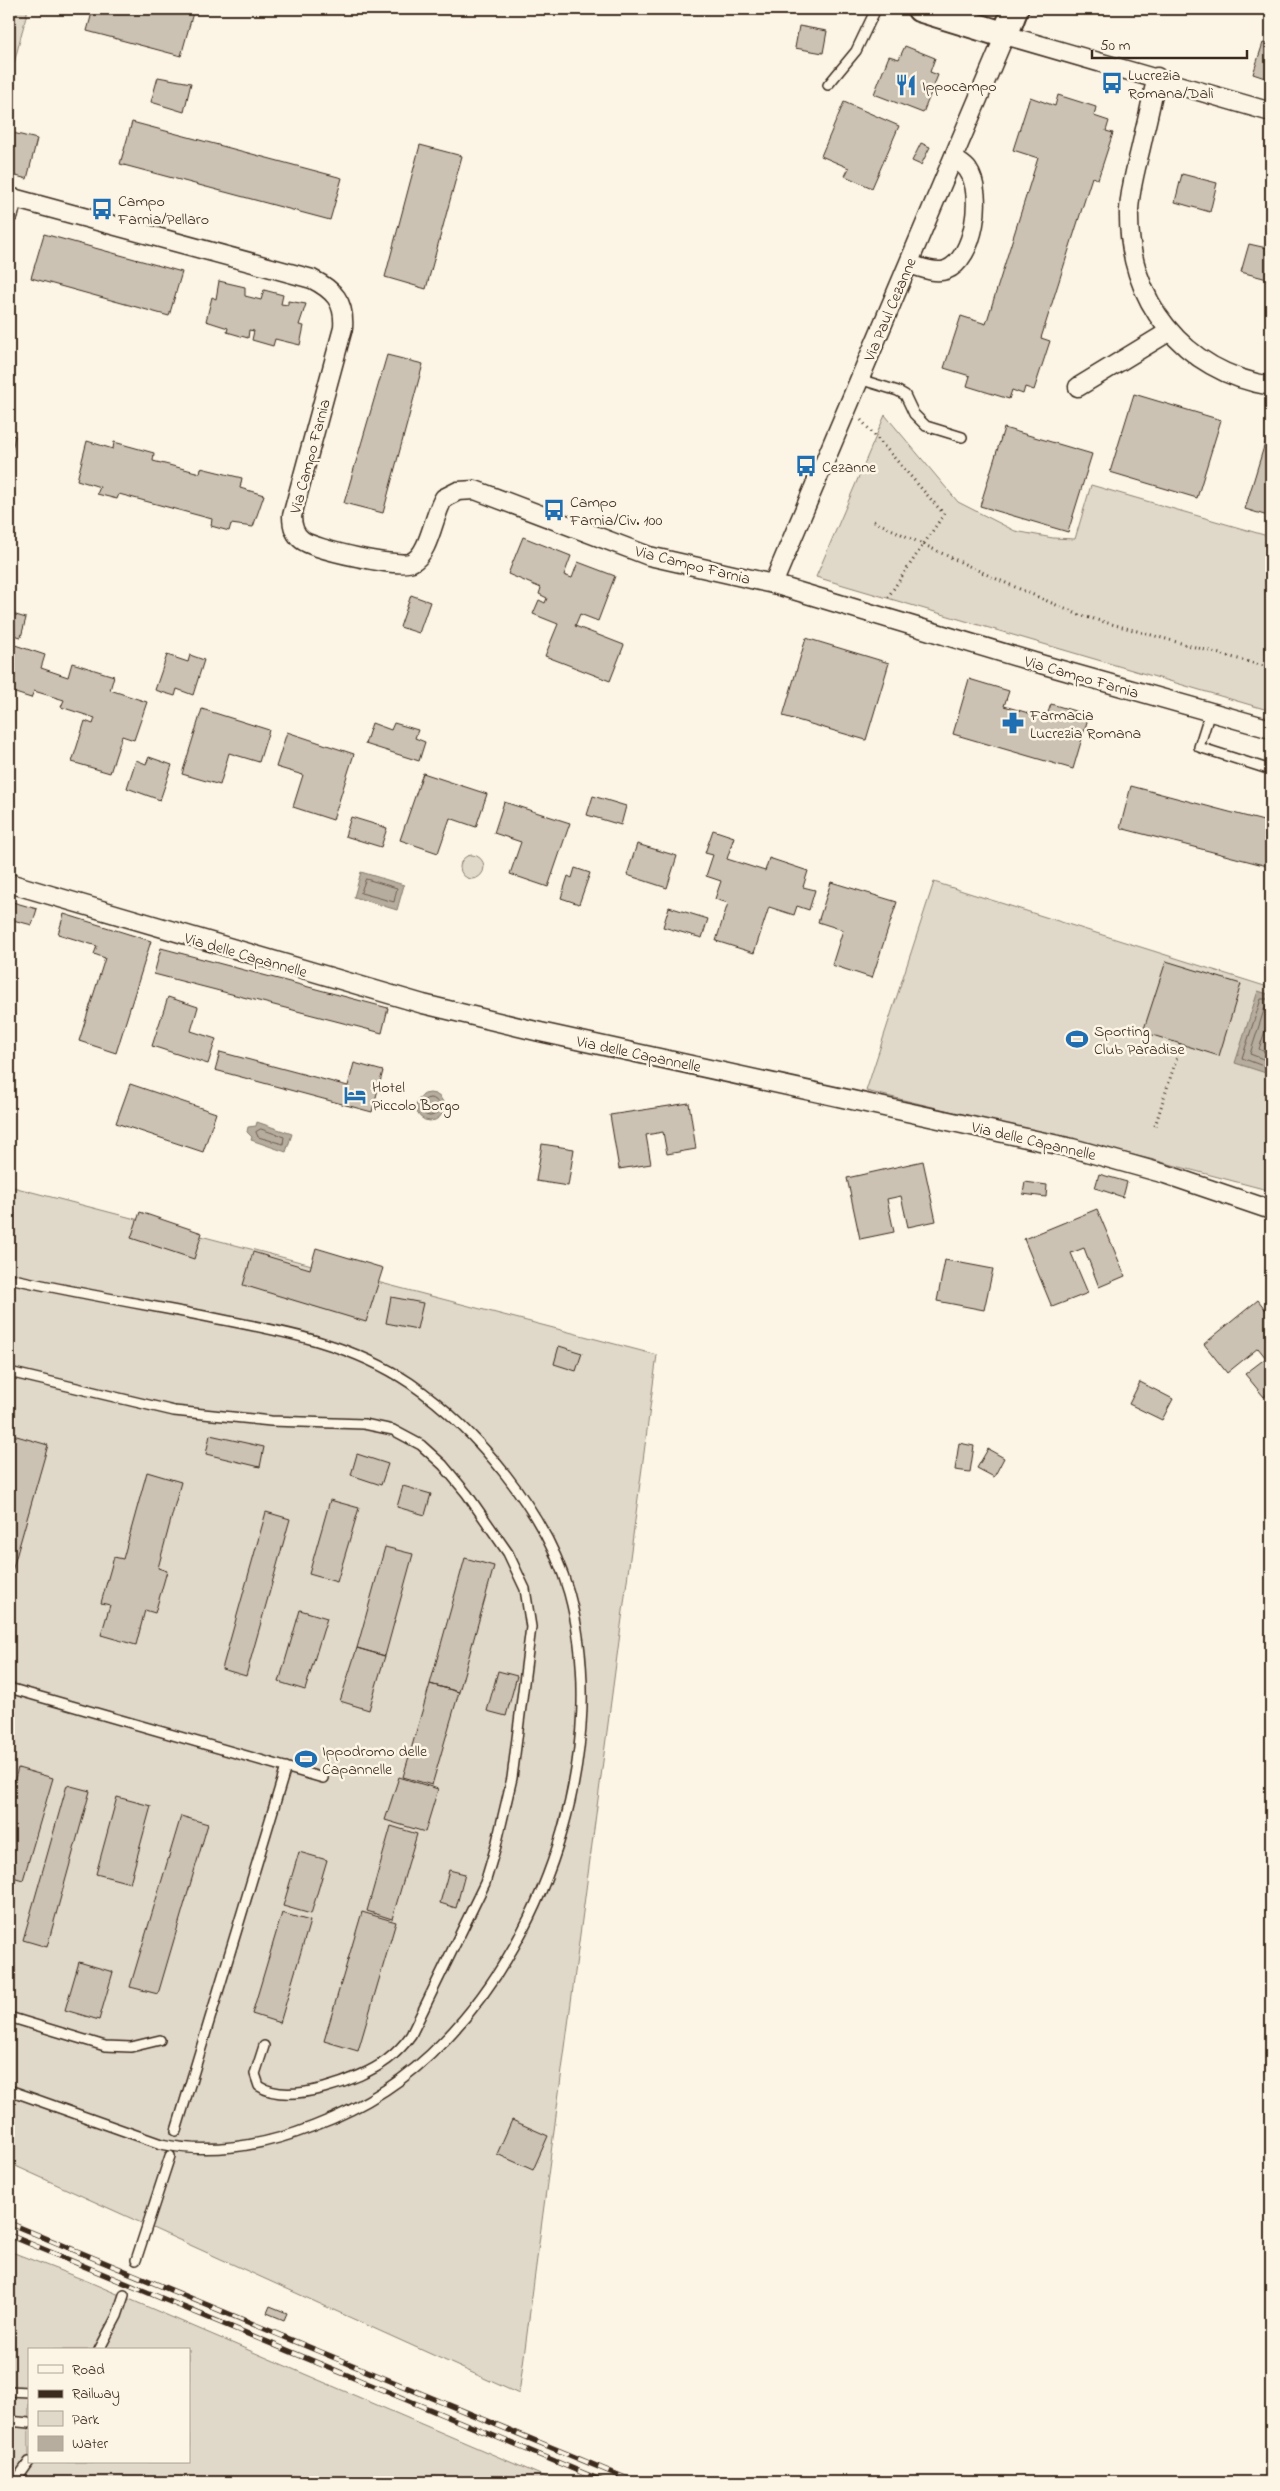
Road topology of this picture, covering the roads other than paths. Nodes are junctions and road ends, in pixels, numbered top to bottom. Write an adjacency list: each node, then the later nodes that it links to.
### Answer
1 (876, 9): 6 (lane)
2 (920, 9): 4 (street)
3 (1015, 9): 4 (street)
4 (1005, 35): 5 (street); 8 (street, Via Paul Cezanne)
5 (1157, 77): 7 (street); 11 (street)
6 (828, 85)
7 (1271, 112)
8 (953, 158): 10 (street, Via Paul Cezanne); 10 (street)
9 (10, 203): 16 (street, Via Campo Farnia)
10 (908, 264): 12 (street, Via Paul Cezanne)
11 (1170, 331): 13 (street); 14 (street)
12 (859, 379): 15 (lane); 16 (street, Via Paul Cezanne)
13 (1271, 386)
14 (1078, 388)
15 (962, 436)
16 (773, 584): 17 (street, Via Campo Farnia)
17 (1210, 712): 18 (street, Via Campo Farnia); 19 (lane)
18 (1271, 729)
19 (1271, 770)
20 (9, 884): 21 (street, Via delle Capannelle)
21 (1271, 1210)
22 (9, 1278): 30 (lane)
23 (9, 1372): 29 (lane)
24 (9, 1688): 25 (lane)
25 (286, 1767): 26 (lane); 31 (lane)
26 (323, 1778)
27 (9, 2017): 28 (lane)
28 (160, 2040)
29 (264, 2046)
30 (9, 2090)
31 (176, 2131)
32 (170, 2156): 33 (lane)
33 (136, 2260)
34 (124, 2295): 35 (lane)
35 (99, 2348)
36 (9, 2391): 37 (lane)
37 (28, 2392)
38 (10, 2422): 39 (lane)
39 (28, 2423)
40 (28, 2463): 41 (lane)
41 (15, 2482)

